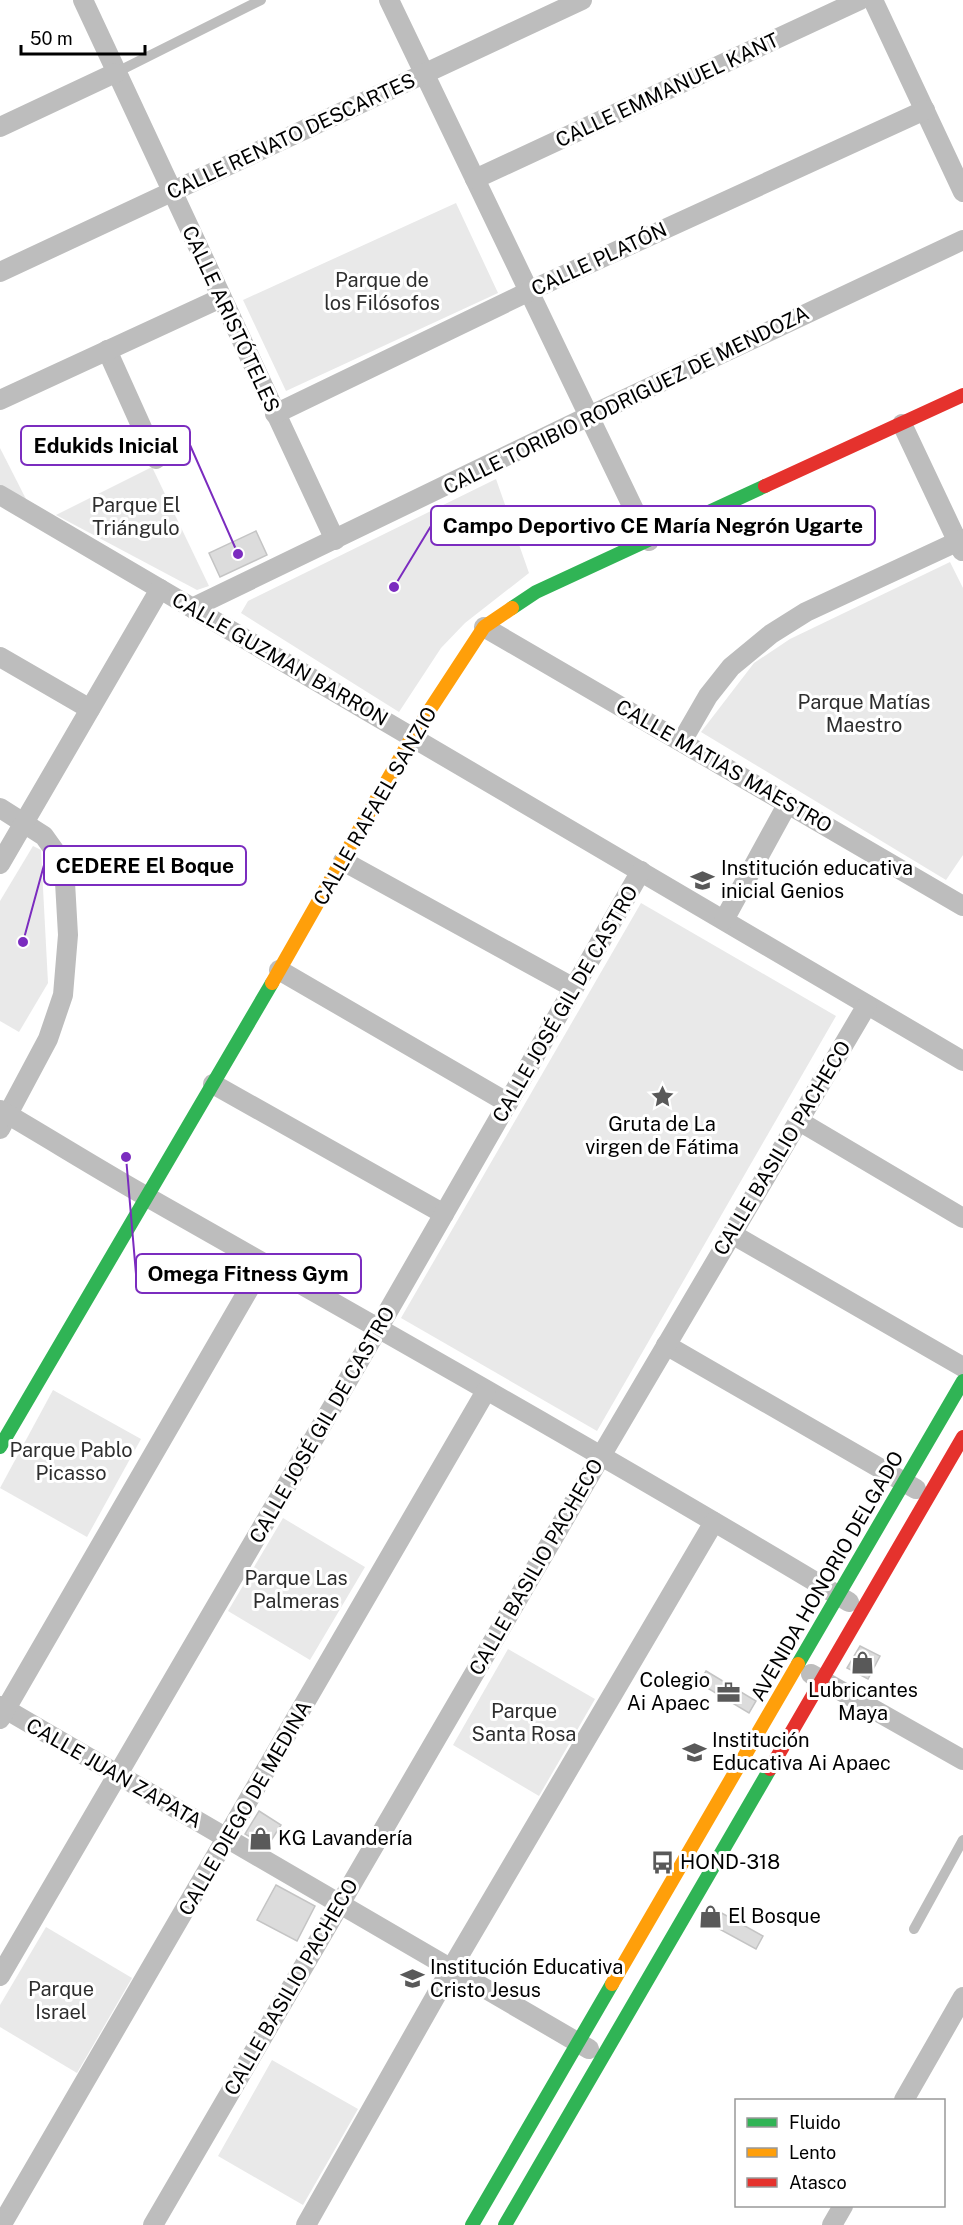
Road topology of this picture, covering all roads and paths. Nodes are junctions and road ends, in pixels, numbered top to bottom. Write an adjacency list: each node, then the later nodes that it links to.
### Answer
1 (83, 0): 9 (street, CALLE ARISTÓTELES)
2 (261, 0): 9 (lane)
3 (389, 0): 8 (street)
4 (401, 0): 8 (street)
5 (582, 0): 8 (street, CALLE RENATO DESCARTES)
6 (860, 0): 12 (street, CALLE EMMANUEL KANT)
7 (873, 0): 10 (street)
8 (429, 71): 12 (street); 13 (street, CALLE RENATO DESCARTES)
9 (115, 73): 11 (street); 13 (street, CALLE ARISTÓTELES)
10 (925, 110): 14 (street); 17 (street, CALLE PLATÓN)
11 (0, 127)
12 (480, 177): 17 (street)
13 (172, 192): 16 (street, CALLE RENATO DESCARTES); 18 (street, CALLE ARISTÓTELES)
14 (963, 192)
15 (963, 240): 23 (street, CALLE TORIBIO RODRIGUEZ DE MENDOZA)
16 (0, 272)
17 (533, 289): 22 (street, CALLE PLATÓN); 23 (street)
18 (221, 298): 19 (street); 22 (street, CALLE ARISTÓTELES)
19 (107, 350): 21 (street); 25 (street)
20 (963, 395): 24 (street, CALLE RAFAEL SANZIO)
21 (0, 400)
22 (276, 414): 27 (street, CALLE ARISTÓTELES)
23 (589, 416): 27 (street, CALLE TORIBIO RODRIGUEZ DE MENDOZA); 28 (street)
24 (902, 424): 28 (street, CALLE RAFAEL SANZIO); 29 (street)
25 (156, 459)
26 (0, 495): 30 (street, CALLE GUZMAN BARRON)
27 (335, 540): 31 (street, CALLE TORIBIO RODRIGUEZ DE MENDOZA)
28 (648, 542): 32 (street, CALLE RAFAEL SANZIO)
29 (961, 544): 36 (street)
30 (160, 589): 31 (street, CALLE GUZMAN BARRON); 34 (street)
31 (192, 608): 35 (street, CALLE GUZMAN BARRON)
32 (484, 627): 35 (street, CALLE RAFAEL SANZIO); 36 (street, CALLE MATIAS MAESTRO)
33 (0, 657): 34 (street)
34 (90, 709): 39 (street)
35 (412, 737): 40 (street, CALLE RAFAEL SANZIO); 42 (street, CALLE GUZMAN BARRON)
36 (682, 741): 37 (street, CALLE MATIAS MAESTRO)
37 (788, 804): 43 (street, CALLE MATIAS MAESTRO); 44 (street)
38 (0, 808): 39 (street)
39 (25, 822): 41 (street); 51 (street)
40 (343, 861): 45 (street, CALLE RAFAEL SANZIO); 46 (street)
41 (0, 864)
42 (641, 871): 44 (street, CALLE GUZMAN BARRON); 46 (street, CALLE JOSÉ GIL DE CASTRO)
43 (960, 898)
44 (724, 920): 47 (street, CALLE GUZMAN BARRON)
45 (279, 970): 49 (street, CALLE RAFAEL SANZIO); 50 (street)
46 (574, 988): 50 (street, CALLE JOSÉ GIL DE CASTRO)
47 (867, 1005): 48 (street, CALLE GUZMAN BARRON); 52 (street, CALLE BASILIO PACHECO)
48 (963, 1061)
49 (213, 1084): 53 (street, CALLE RAFAEL SANZIO); 54 (street)
50 (508, 1103): 54 (street, CALLE JOSÉ GIL DE CASTRO)
51 (3, 1118): 53 (street)
52 (799, 1122): 55 (street); 56 (street, CALLE BASILIO PACHECO)
53 (147, 1197): 57 (street); 64 (street, CALLE RAFAEL SANZIO)
54 (444, 1214): 58 (street, CALLE JOSÉ GIL DE CASTRO)
55 (963, 1218)
56 (732, 1234): 59 (street, CALLE BASILIO PACHECO); 60 (street)
57 (264, 1263): 58 (street); 73 (street)
58 (379, 1327): 62 (street); 75 (street, CALLE JOSÉ GIL DE CASTRO)
59 (666, 1345): 65 (street, CALLE BASILIO PACHECO); 66 (street)
60 (963, 1367)
61 (963, 1382): 66 (street, AVENIDA HONORIO DELGADO)
62 (486, 1391): 65 (street); 76 (street, CALLE DIEGO DE MEDINA)
63 (963, 1437): 67 (street)
64 (0, 1447)
65 (601, 1456): 68 (street); 78 (street, CALLE BASILIO PACHECO)
66 (903, 1481): 67 (street); 69 (street, AVENIDA HONORIO DELGADO)
67 (928, 1496): 70 (street)
68 (714, 1522): 69 (street); 80 (street)
69 (838, 1596): 70 (street); 71 (street, AVENIDA HONORIO DELGADO)
70 (862, 1610): 72 (street)
71 (798, 1666): 72 (street); 83 (street, AVENIDA HONORIO DELGADO)
72 (823, 1681): 74 (street); 84 (street)
73 (2, 1712): 75 (street, CALLE JUAN ZAPATA)
74 (963, 1760)
75 (118, 1775): 76 (street, CALLE JUAN ZAPATA); 81 (street, CALLE JOSÉ GIL DE CASTRO)
76 (227, 1839): 78 (street, CALLE JUAN ZAPATA); 87 (street, CALLE DIEGO DE MEDINA)
77 (963, 1840): 79 (lane)
78 (339, 1904): 80 (street, CALLE JUAN ZAPATA); 88 (street, CALLE BASILIO PACHECO)
79 (914, 1929)
80 (451, 1970): 83 (street, CALLE JUAN ZAPATA); 89 (street)
81 (0, 1976)
82 (963, 1997): 85 (street)
83 (578, 2043): 84 (street, CALLE JUAN ZAPATA); 90 (street, AVENIDA HONORIO DELGADO)
84 (601, 2057): 91 (street)
85 (905, 2099)
86 (842, 2207): 92 (street)
87 (2, 2224)
88 (153, 2225)
89 (306, 2225)
90 (472, 2225)
91 (505, 2225)
92 (832, 2225)

